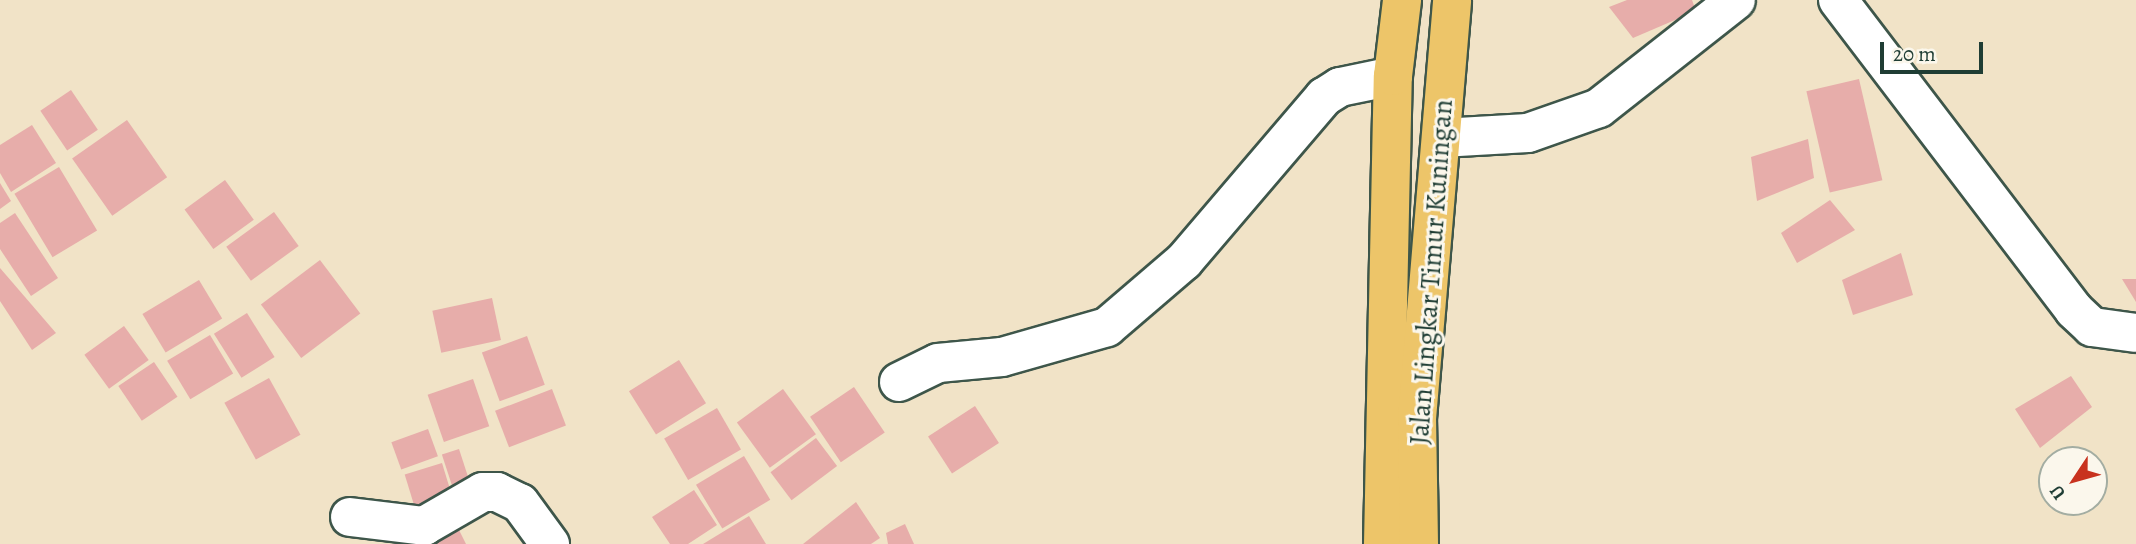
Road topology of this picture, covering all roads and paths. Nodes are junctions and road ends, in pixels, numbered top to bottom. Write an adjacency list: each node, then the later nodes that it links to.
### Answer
1 (1402, 0): 5 (main road)
2 (1452, 0): 6 (main road, Jalan Lingkar Timur Kuningan)
3 (1737, 0): 6 (street)
4 (1838, 0): 7 (street)
5 (1393, 76): 8 (street); 11 (main road)
6 (1441, 138): 12 (main road, Jalan Lingkar Timur Kuningan)
7 (2136, 332)
8 (900, 382)
9 (350, 517): 10 (street)
10 (550, 544)
11 (1383, 544)
12 (1419, 544)

